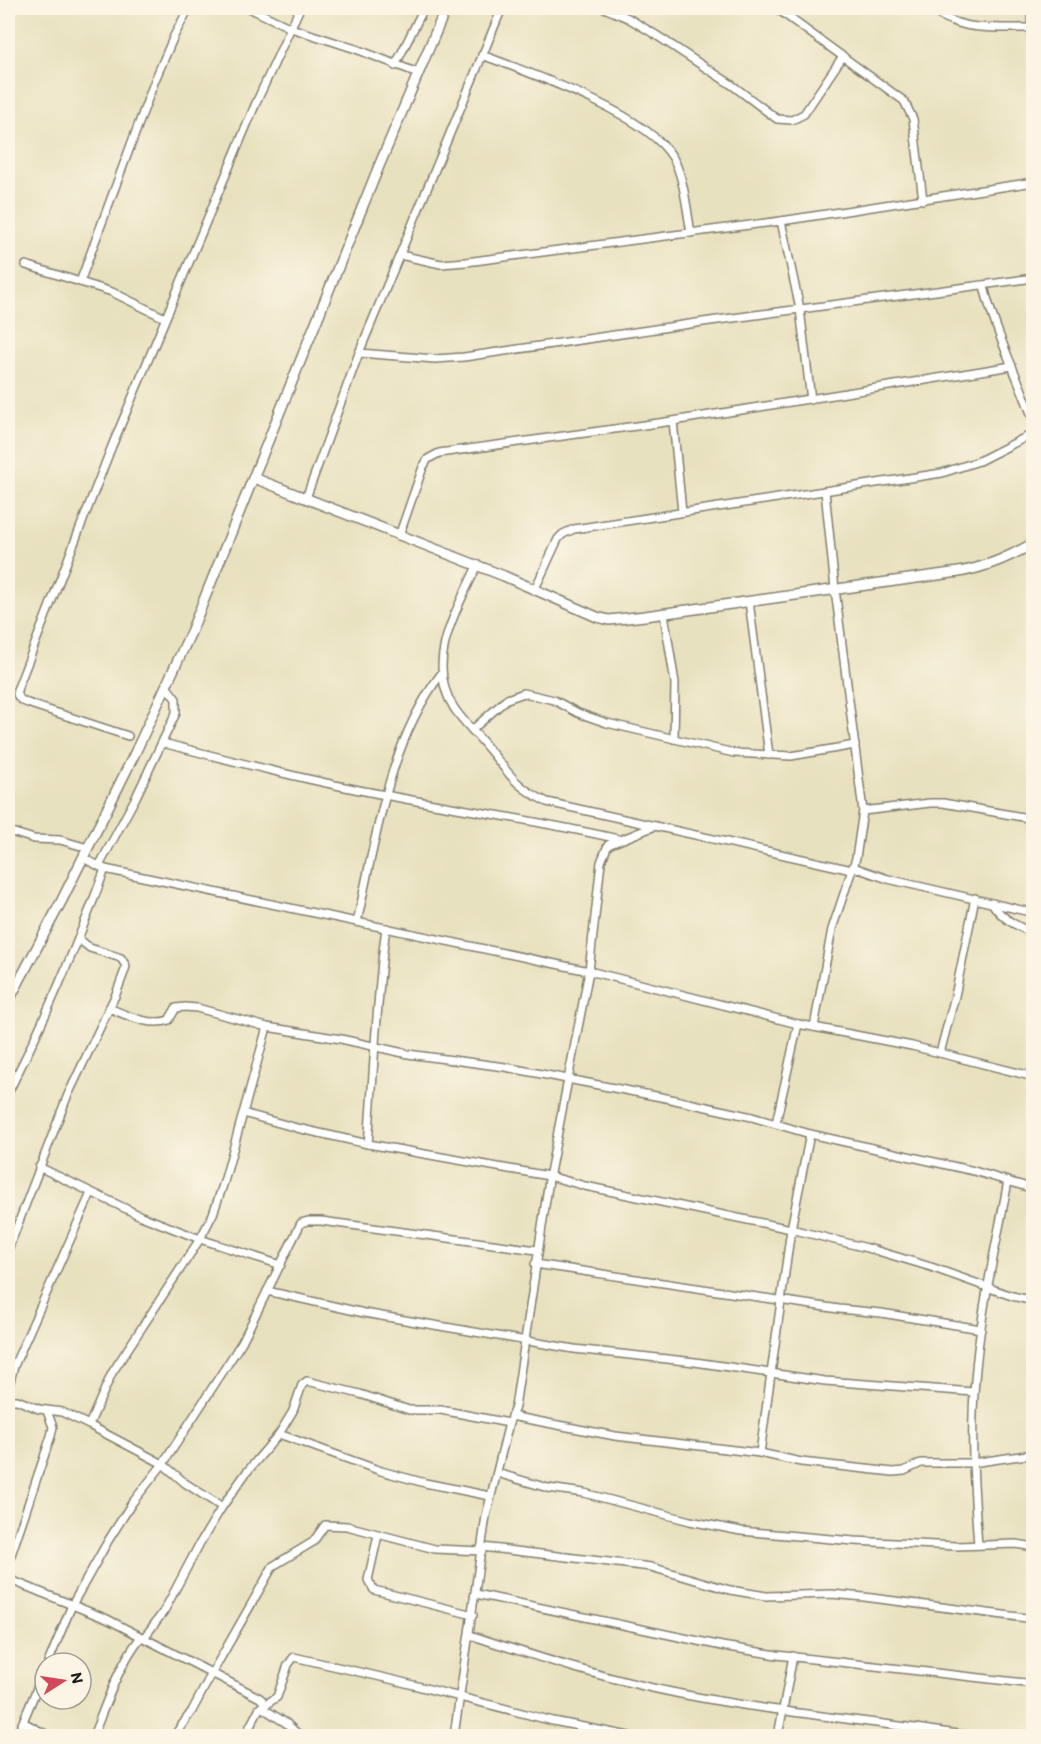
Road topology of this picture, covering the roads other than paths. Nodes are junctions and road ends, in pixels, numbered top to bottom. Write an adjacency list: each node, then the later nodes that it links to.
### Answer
1 (189, 8): 25 (street)
2 (249, 8): 11 (street)
3 (300, 8): 11 (street)
4 (424, 8): 15 (street)
5 (446, 8): 16 (street)
6 (502, 8): 13 (street)
7 (604, 8): 14 (street)
8 (776, 8): 14 (street)
9 (928, 8): 12 (street)
10 (1031, 8): 12 (street)
11 (291, 28): 15 (street); 28 (street)
12 (1031, 28): 17 (street)
13 (482, 55): 21 (street); 22 (street)
14 (843, 56): 19 (street)
15 (395, 66): 16 (street)
16 (418, 73): 35 (street)
17 (1034, 114)
18 (1034, 182): 19 (street)
19 (923, 200): 20 (street)
20 (781, 221): 21 (street); 27 (street)
21 (691, 233): 22 (street)
22 (400, 255): 29 (street)
23 (26, 265): 25 (street)
24 (1034, 278): 26 (street)
25 (80, 282): 28 (street)
26 (984, 286): 27 (street); 30 (street)
27 (800, 309): 29 (street); 31 (street)
28 (165, 318): 49 (street)
29 (359, 353): 37 (street)
30 (1012, 366): 31 (street); 33 (street)
31 (811, 400): 32 (street)
32 (673, 421): 38 (street); 39 (street)
33 (1034, 422)
34 (1034, 433): 36 (street)
35 (254, 478): 37 (street); 47 (street)
36 (825, 491): 38 (street); 43 (street)
37 (306, 498): 39 (street)
38 (682, 512): 42 (street)
39 (399, 536): 41 (street)
40 (1034, 543): 43 (street)
41 (477, 566): 42 (street); 46 (street)
42 (535, 589): 45 (street)
43 (835, 589): 44 (street); 52 (street)
44 (749, 601): 45 (street); 53 (street)
45 (664, 614): 50 (street)
46 (441, 674): 48 (street); 54 (street)
47 (166, 686): 51 (street); 60 (street)
48 (472, 730): 50 (street); 57 (street)
49 (128, 736)
50 (674, 739): 53 (street)
51 (163, 743): 54 (street); 62 (street)
52 (855, 745): 53 (street); 55 (street)
53 (769, 755)
54 (386, 796): 59 (street); 67 (street)
55 (863, 811): 56 (street); 63 (street)
56 (1034, 819)
57 (655, 826): 59 (street); 63 (street)
58 (8, 831): 60 (street)
59 (621, 840): 71 (street)
60 (88, 848): 61 (street)
61 (83, 858): 62 (street); 72 (street)
62 (102, 867): 67 (street); 70 (street)
63 (852, 869): 64 (street); 76 (street)
64 (975, 898): 65 (street); 78 (street)
65 (992, 903): 66 (street); 69 (street)
66 (1034, 913)
67 (357, 922): 68 (street)
68 (386, 928): 71 (street); 77 (street)
69 (1034, 933)
70 (80, 940): 73 (street); 81 (street)
71 (589, 971): 74 (street); 80 (street)
72 (8, 1002)
73 (109, 1008): 75 (street); 86 (street)
74 (798, 1024): 76 (street); 83 (street)
75 (267, 1027): 77 (street); 82 (street)
76 (814, 1027): 78 (street)
77 (375, 1047): 80 (street); 85 (street)
78 (940, 1053): 79 (street)
79 (1034, 1077)
80 (567, 1078): 83 (street); 87 (street)
81 (8, 1093)
82 (243, 1113): 85 (street); 92 (street)
83 (776, 1122): 84 (street)
84 (810, 1134): 88 (street); 91 (street)
85 (368, 1143): 87 (street)
86 (39, 1167): 90 (street); 93 (street)
87 (549, 1176): 91 (street); 94 (street)
88 (1008, 1181): 89 (street); 97 (street)
89 (1034, 1189)
90 (91, 1193): 92 (street); 104 (street)
91 (791, 1229): 97 (street); 99 (street)
92 (200, 1239): 96 (street); 109 (street)
93 (8, 1250)
94 (537, 1250): 95 (street); 96 (street)
95 (535, 1264): 99 (street); 102 (street)
96 (281, 1265): 98 (street)
97 (988, 1288): 100 (street); 101 (street)
98 (267, 1291): 102 (street); 114 (street)
99 (781, 1300): 101 (street); 103 (street)
100 (1034, 1301)
101 (981, 1329): 105 (street)
102 (525, 1342): 103 (street); 108 (street)
103 (771, 1372): 105 (street); 111 (street)
104 (8, 1389)
105 (974, 1392): 113 (street)
106 (8, 1400): 107 (street)
107 (48, 1411): 109 (street); 122 (street)
108 (510, 1420): 110 (street); 111 (street); 115 (street)
109 (89, 1425): 114 (street)
110 (279, 1434): 116 (street); 117 (street)
111 (760, 1453): 113 (street)
112 (1034, 1454): 113 (street)
113 (972, 1463): 119 (street)
114 (163, 1464): 117 (street); 125 (street)
115 (497, 1473): 116 (street); 119 (street)
116 (490, 1496): 121 (street)
117 (222, 1507): 129 (street)
118 (378, 1535): 121 (street); 126 (street); 132 (street)
119 (978, 1545): 120 (street)
120 (1034, 1546)
121 (482, 1549): 124 (street); 127 (street)
122 (8, 1564)
123 (8, 1579): 125 (street)
124 (476, 1594): 126 (street); 131 (street)
125 (72, 1605): 129 (street); 130 (street)
126 (472, 1615): 128 (street)
127 (1034, 1619)
128 (470, 1635): 134 (street); 137 (street)
129 (143, 1638): 132 (street); 141 (street)
130 (53, 1651)
131 (793, 1656): 133 (street); 137 (street)
132 (212, 1673): 136 (street); 142 (street)
133 (1034, 1684)
134 (460, 1696): 136 (street); 145 (street); 146 (street)
135 (33, 1698): 138 (street)
136 (264, 1705): 143 (street); 144 (street)
137 (782, 1711): 147 (street); 148 (street)
138 (23, 1722): 139 (street); 140 (street)
139 (17, 1737)
140 (49, 1737)
141 (93, 1737)
142 (174, 1737)
143 (245, 1737)
144 (300, 1737)
145 (454, 1737)
146 (629, 1737)
147 (778, 1737)
148 (970, 1737)

